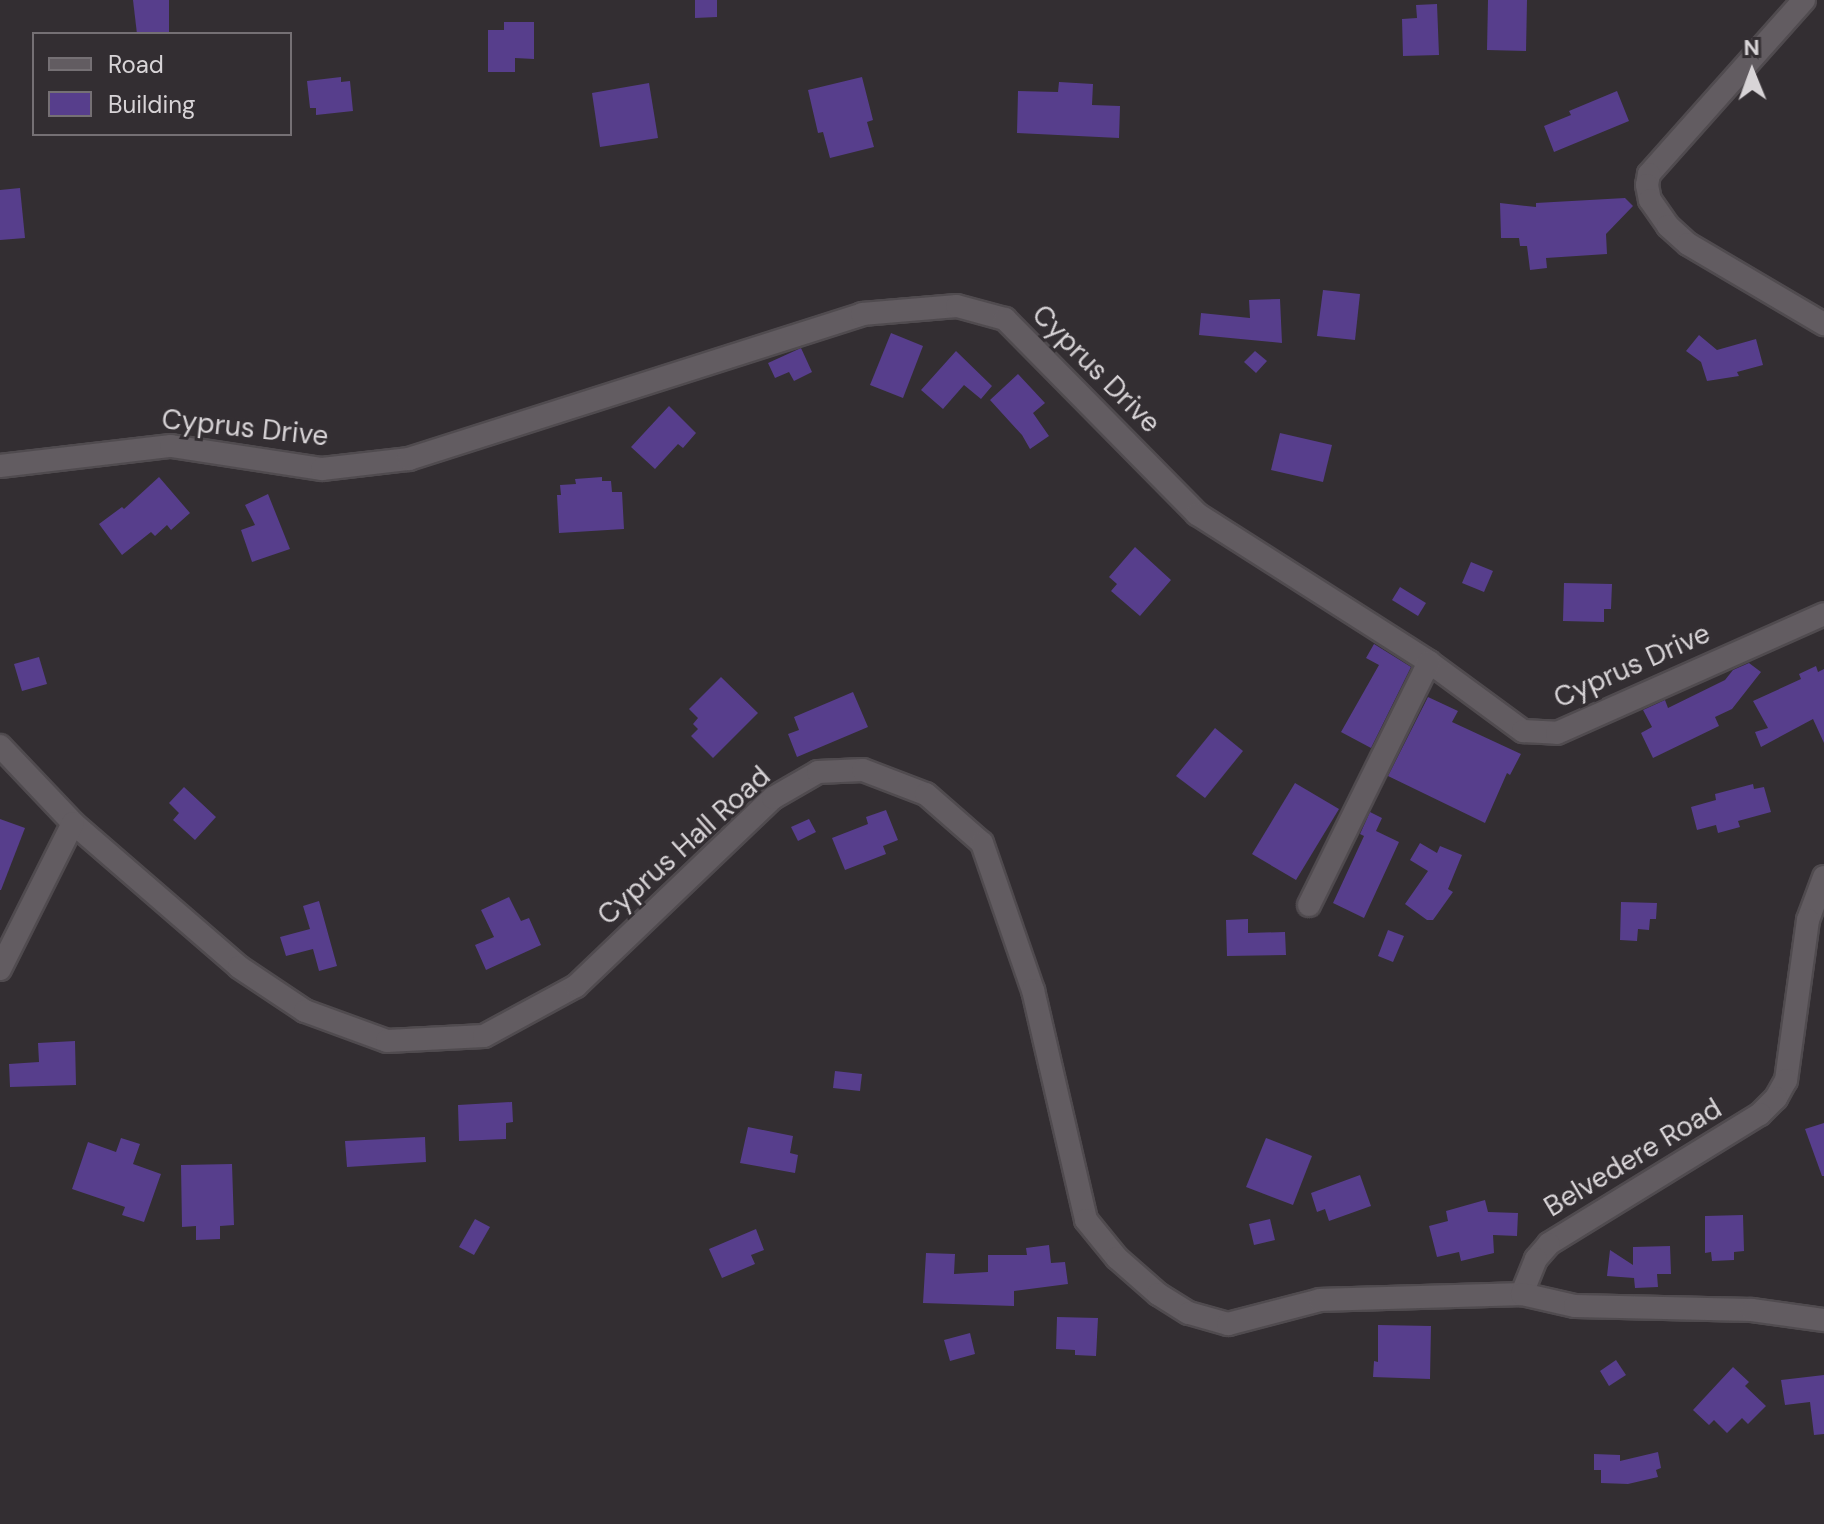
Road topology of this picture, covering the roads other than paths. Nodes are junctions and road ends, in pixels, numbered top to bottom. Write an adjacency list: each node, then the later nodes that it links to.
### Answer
1 (1804, 0): 2 (street)
2 (1824, 324)
3 (0, 466): 5 (street, Cyprus Drive)
4 (1824, 614): 5 (street, Cyprus Drive)
5 (1429, 662): 9 (street)
6 (0, 746): 7 (street, Cyprus Hall Road)
7 (73, 823): 10 (street); 11 (street, Cyprus Hall Road)
8 (1824, 877): 11 (street, Belvedere Road)
9 (1309, 905)
10 (0, 969)
11 (1522, 1294): 12 (street)
12 (1824, 1320)

